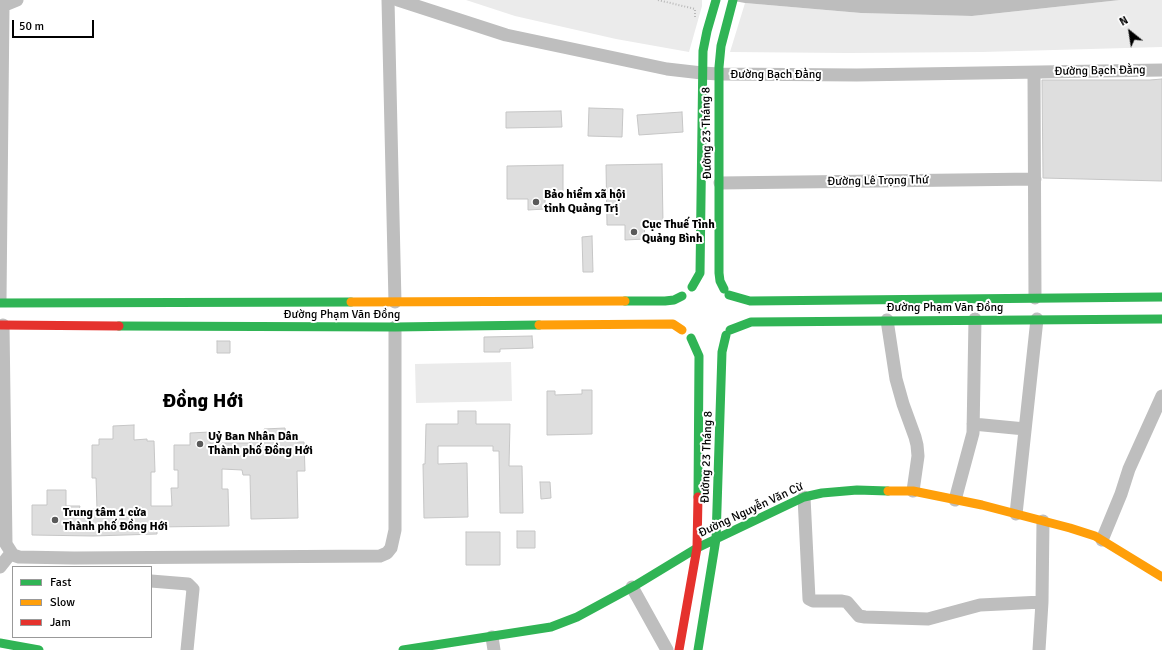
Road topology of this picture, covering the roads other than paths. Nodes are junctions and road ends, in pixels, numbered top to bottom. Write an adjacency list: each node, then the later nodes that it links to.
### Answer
1 (17, 0): 6 (street)
2 (388, 0): 20 (street)
3 (398, 0): 8 (street, Đường Bạch Đằng)
4 (716, 0): 8 (main road, Đường 23 Tháng 8)
5 (733, 0): 10 (main road, Đường 23 Tháng 8)
6 (1, 6): 22 (street)
7 (1162, 70): 9 (street, Đường Bạch Đằng)
8 (702, 73): 10 (street, Đường Bạch Đằng); 15 (main road, Đường 23 Tháng 8)
9 (1034, 73): 10 (street, Đường Bạch Đằng); 11 (street)
10 (719, 74): 12 (main road, Đường 23 Tháng 8)
11 (1035, 179): 12 (street, Đường Lê Trọng Thứ); 19 (street)
12 (720, 183): 16 (main road, Đường 23 Tháng 8)
13 (703, 284): 15 (main road)
14 (712, 284): 16 (main road, Đường Phạm Văn Đồng)
15 (692, 288): 17 (main road)
16 (727, 292): 19 (main road, Đường Phạm Văn Đồng); 21 (main road, Đường 23 Tháng 8)
17 (682, 296): 20 (main road, Đường Phạm Văn Đồng); 29 (main road)
18 (1162, 297): 19 (main road, Đường Phạm Văn Đồng)
19 (1035, 298)
20 (395, 305): 22 (main road, Đường Phạm Văn Đồng)
21 (736, 307)
22 (1, 312): 28 (main road, Đường Phạm Văn Đồng); 45 (street)
23 (736, 317): 30 (main road, Đường 23 Tháng 8)
24 (1037, 319): 25 (main road, Đường Phạm Văn Đồng); 27 (main road, Đường Phạm Văn Đồng); 36 (street)
25 (1162, 319)
26 (887, 320): 27 (main road, Đường Phạm Văn Đồng); 30 (main road, Đường Phạm Văn Đồng); 37 (street)
27 (975, 320): 35 (street)
28 (395, 324): 29 (main road, Đường Phạm Văn Đồng); 45 (street)
29 (682, 330): 31 (main road)
30 (728, 332): 32 (main road, Đường Phạm Văn Đồng); 42 (main road, Đường 23 Tháng 8)
31 (691, 338): 33 (main road); 44 (main road, Đường 23 Tháng 8)
32 (716, 341)
33 (703, 342)
34 (1162, 396): 43 (street)
35 (973, 424): 36 (street); 39 (street)
36 (1026, 429): 40 (street)
37 (913, 491): 38 (main road, Đường Nguyễn Văn Cừ); 39 (main road, Đường Nguyễn Văn Cừ)
38 (804, 497): 42 (main road, Đường Nguyễn Văn Cừ); 50 (street)
39 (955, 500): 40 (main road, Đường Nguyễn Văn Cừ)
40 (1016, 514): 41 (main road, Đường Nguyễn Văn Cừ)
41 (1043, 521): 43 (main road, Đường Nguyễn Văn Cừ); 50 (street)
42 (716, 539): 44 (main road, Đường Nguyễn Văn Cừ); 59 (main road, Đường 23 Tháng 8)
43 (1102, 540): 47 (main road, Đường Nguyễn Văn Cừ)
44 (697, 548): 49 (main road, Đường Nguyễn Văn Cừ); 58 (main road, Đường 23 Tháng 8)
45 (11, 553): 46 (street)
46 (0, 567)
47 (1162, 577)
48 (152, 582): 54 (street)
49 (632, 587): 51 (main road, Đường Nguyễn Văn Cừ); 57 (street)
50 (1042, 602): 60 (street)
51 (492, 637): 55 (main road, Đường Nguyễn Văn Cừ); 56 (street)
52 (0, 643): 53 (main road)
53 (37, 650)
54 (187, 650)
55 (403, 650)
56 (494, 650)
57 (667, 650)
58 (679, 650)
59 (698, 650)
60 (1039, 650)

